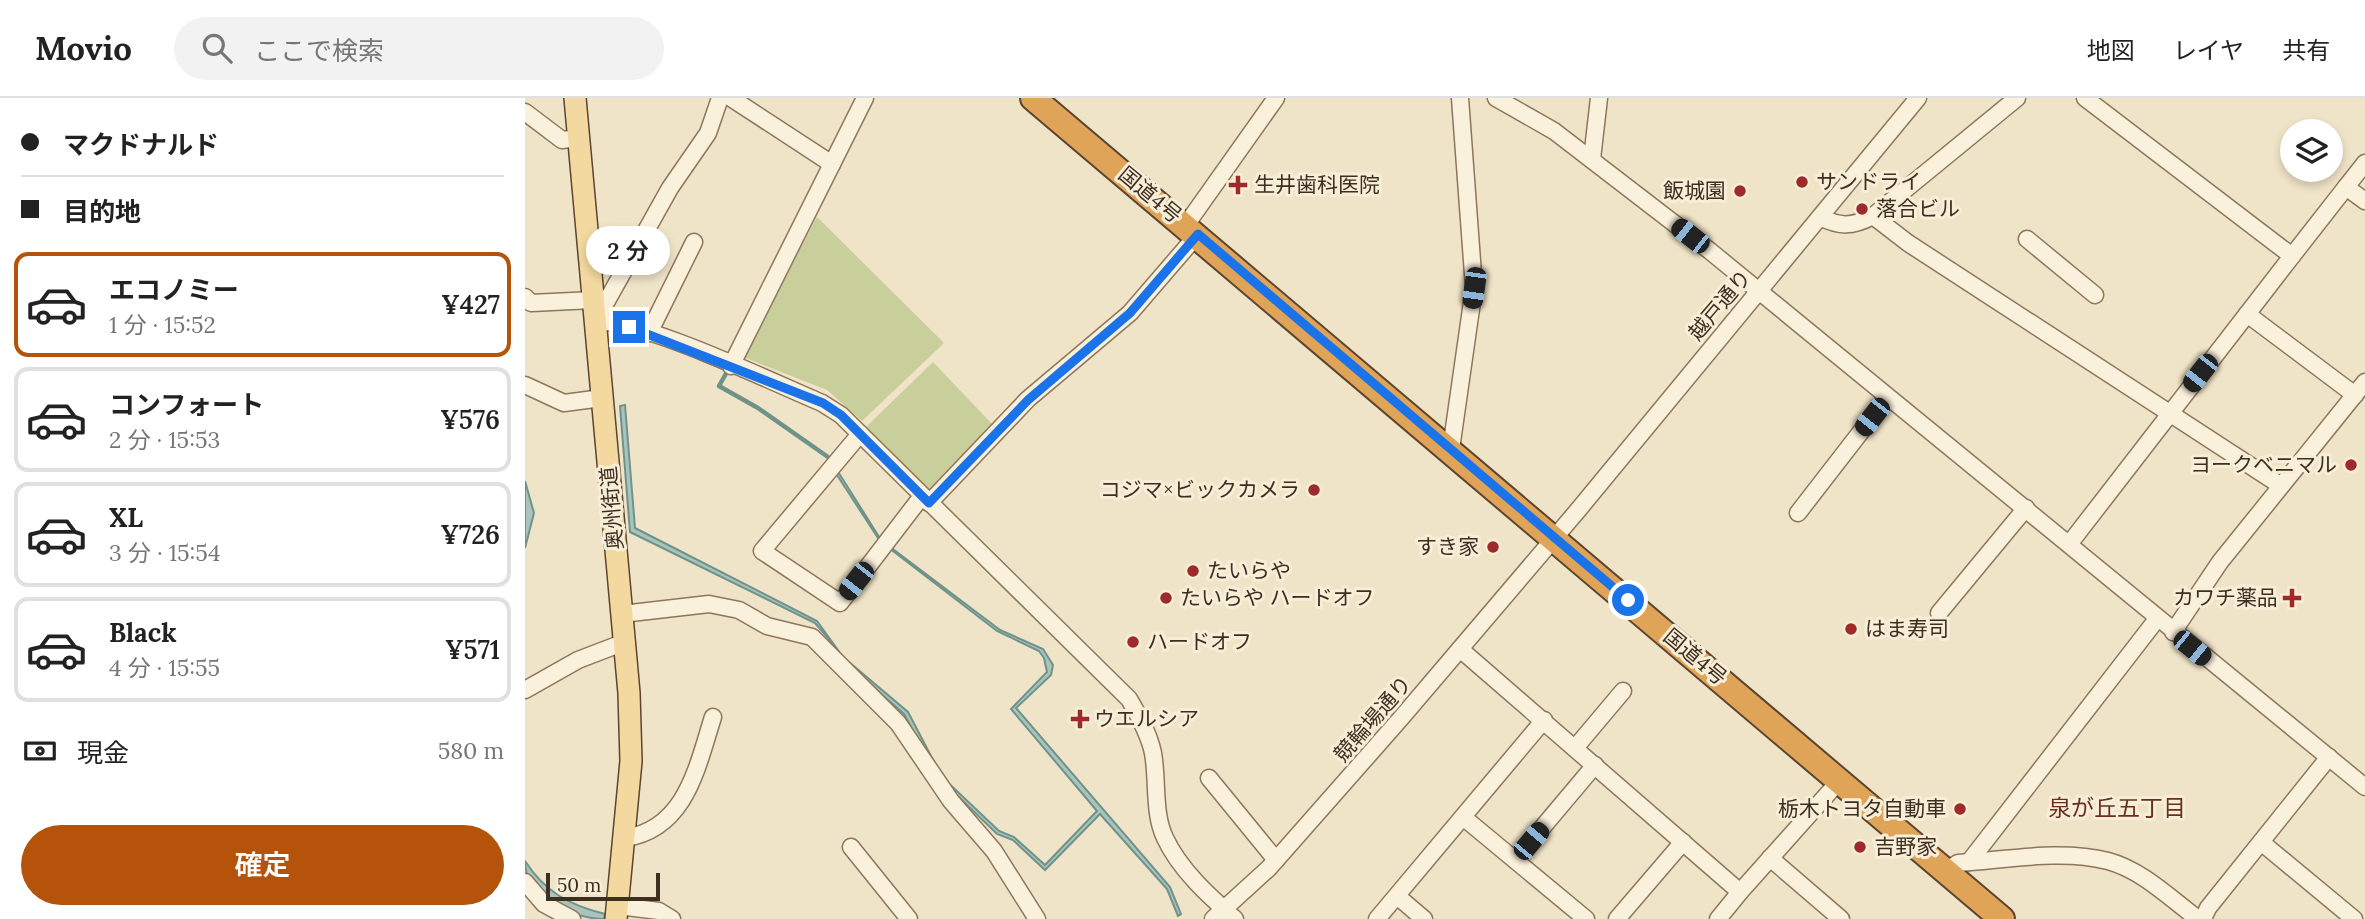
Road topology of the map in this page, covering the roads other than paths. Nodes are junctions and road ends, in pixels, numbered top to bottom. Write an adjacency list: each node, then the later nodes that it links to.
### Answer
1 (575, 98): 14 (main road, 奥州街道)
2 (720, 98): 31 (street)
3 (731, 98): 17 (street)
4 (865, 98): 17 (street)
5 (1033, 98): 22 (highway, 国道4号)
6 (1276, 98): 22 (street)
7 (1460, 98): 40 (street)
8 (1496, 98): 15 (street)
9 (1599, 98): 15 (street)
10 (1918, 98): 21 (street, 越戸通り)
11 (2017, 98): 20 (street)
12 (2085, 98): 25 (street)
13 (525, 112): 14 (street)
14 (579, 138): 29 (main road, 奥州街道)
15 (1592, 159): 26 (street)
16 (2365, 163): 18 (street)
17 (832, 164): 33 (street)
18 (2346, 187): 19 (street); 25 (street)
19 (2365, 201)
20 (1873, 216): 21 (street); 38 (street)
21 (1820, 217): 26 (street, 越戸通り)
22 (1192, 230): 40 (highway, 国道4号); 42 (street)
23 (2027, 239): 27 (street)
24 (694, 242): 32 (street)
25 (2292, 256): 30 (street)
26 (1759, 291): 37 (street); 45 (street, 越戸通り)
27 (2095, 295)
28 (525, 297): 29 (street)
29 (593, 300): 31 (main road, 奥州街道)
30 (2247, 313): 35 (street); 38 (street)
31 (595, 322): 32 (street); 36 (main road, 奥州街道)
32 (649, 332): 33 (street)
33 (731, 366): 39 (street)
34 (525, 385): 36 (street)
35 (2360, 389): 41 (street)
36 (602, 398): 48 (main road, 奥州街道)
37 (1887, 398): 43 (street); 44 (street)
38 (2169, 413): 41 (street); 46 (street)
39 (860, 434): 42 (street); 42 (street)
40 (1451, 449): 45 (highway, 国道4号)
41 (2280, 485): 50 (street)
42 (926, 500): 78 (street)
43 (2026, 508): 46 (street); 47 (street)
44 (1798, 513)
45 (1555, 538): 52 (street, 競輪場通り); 61 (highway, 国道4号)
46 (2070, 543): 49 (street)
47 (1939, 613)
48 (622, 614): 51 (main road, 奥州街道); 77 (street)
49 (2157, 619): 50 (street); 71 (street)
50 (2173, 632): 58 (street)
51 (625, 642): 53 (street); 64 (main road, 奥州街道)
52 (1460, 649): 56 (street); 69 (street, 競輪場通り)
53 (525, 690)
54 (1623, 691): 57 (street)
55 (713, 717): 64 (street)
56 (1544, 720): 57 (street); 63 (street)
57 (1575, 748): 59 (street)
58 (2329, 757): 62 (street); 66 (street)
59 (1595, 765): 65 (street); 70 (street)
60 (1209, 778): 69 (street)
61 (1840, 779): 68 (street); 72 (highway, 国道4号)
62 (2365, 787)
63 (1463, 817): 70 (street); 75 (street)
64 (625, 838): 76 (main road, 奥州街道)
65 (1683, 842): 74 (street); 86 (street)
66 (2261, 842): 90 (street); 91 (street)
67 (851, 847): 81 (street)
68 (1770, 858): 74 (street); 88 (street)
69 (1276, 860): 78 (street, 競輪場通り)
70 (1515, 860): 85 (street)
71 (1969, 862): 72 (street); 90 (street)
72 (1946, 871): 89 (highway, 国道4号)
73 (525, 882): 79 (street)
74 (1740, 892): 87 (street)
75 (1397, 896): 83 (street); 84 (street)
76 (617, 911): 80 (street)
77 (1034, 914): 82 (street)
78 (1225, 916)
79 (572, 919)
80 (672, 919)
81 (909, 919)
82 (1016, 919)
83 (1377, 919)
84 (1425, 919)
85 (1586, 919)
86 (1617, 919)
87 (1718, 919)
88 (1841, 919)
89 (2002, 919)
90 (2201, 919)
91 (2354, 919)

